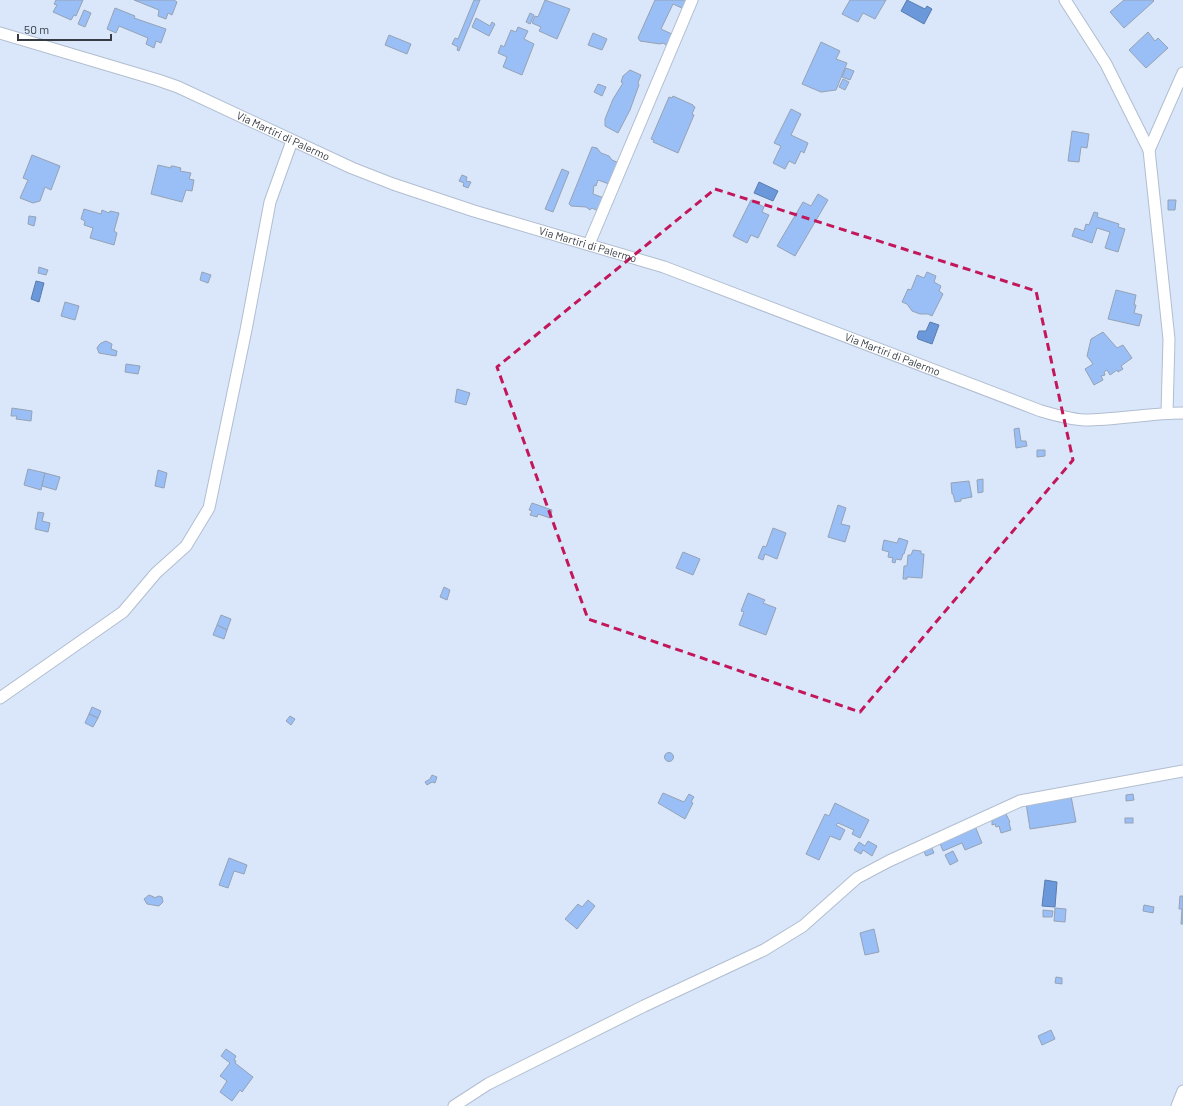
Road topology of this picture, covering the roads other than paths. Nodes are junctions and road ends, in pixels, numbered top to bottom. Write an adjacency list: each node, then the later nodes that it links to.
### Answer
1 (692, 0): 7 (street)
2 (1065, 0): 6 (street)
3 (0, 33): 5 (street, Via Martiri di Palermo)
4 (1183, 73): 6 (street)
5 (292, 141): 7 (street, Via Martiri di Palermo); 10 (street)
6 (1149, 150): 8 (street)
7 (589, 244): 8 (street, Via Martiri di Palermo)
8 (1167, 413): 9 (street, Via Martiri di Palermo)
9 (1183, 413)
10 (0, 698)
11 (1183, 771): 13 (street)
12 (1183, 1091): 14 (street)
13 (454, 1106)
14 (1177, 1106)

